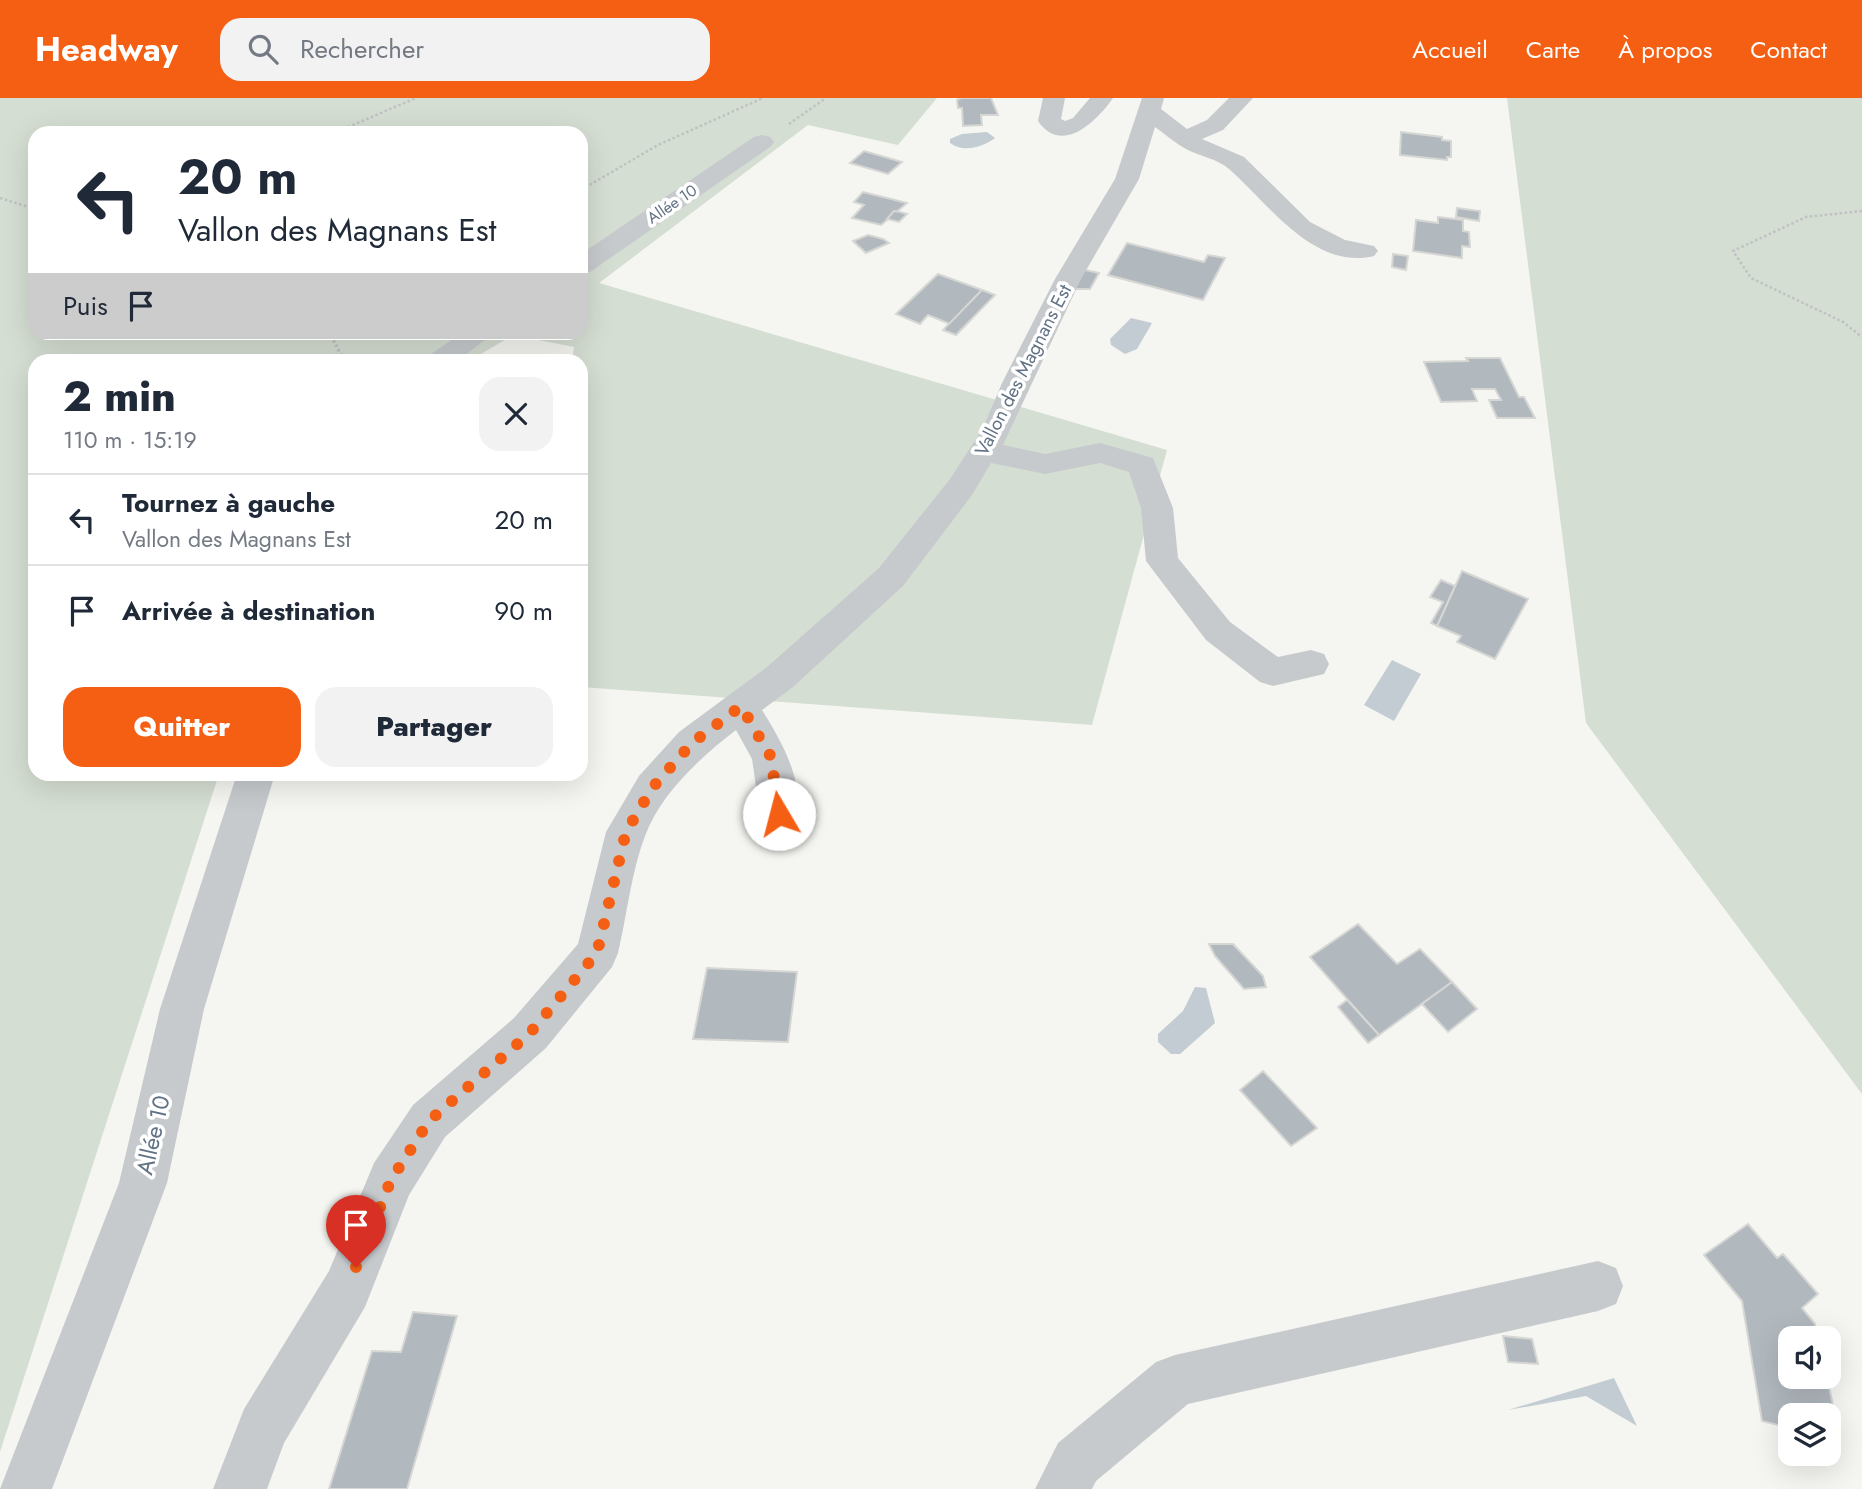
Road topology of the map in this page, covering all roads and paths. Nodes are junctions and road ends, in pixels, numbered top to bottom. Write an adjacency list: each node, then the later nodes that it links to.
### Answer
1 (416, 98): 10 (path)
2 (750, 98): 9 (path)
3 (763, 98): 9 (path)
4 (826, 98): 12 (path)
5 (1054, 98): 6 (street)
6 (1102, 98)
7 (1242, 98): 11 (street)
8 (1151, 105): 11 (street); 22 (street, Vallon des Magnans Est)
9 (748, 108): 13 (path)
10 (350, 126)
11 (1186, 138): 17 (street)
12 (762, 142): 18 (street, Allée 10)
13 (588, 186)
14 (0, 198): 15 (path)
15 (28, 207)
16 (1862, 212): 19 (path)
17 (1365, 251)
18 (588, 260)
19 (1862, 337)
20 (470, 340): 21 (street)
21 (450, 354)
22 (983, 452): 23 (street); 24 (street, Vallon des Magnans Est)
23 (1311, 664)
24 (741, 706): 26 (street); 29 (street, Vallon des Magnans Est)
25 (254, 781): 28 (street, Allée 10)
26 (779, 814)
27 (1598, 1286): 30 (street)
28 (25, 1489)
29 (240, 1489)
30 (1062, 1489)

